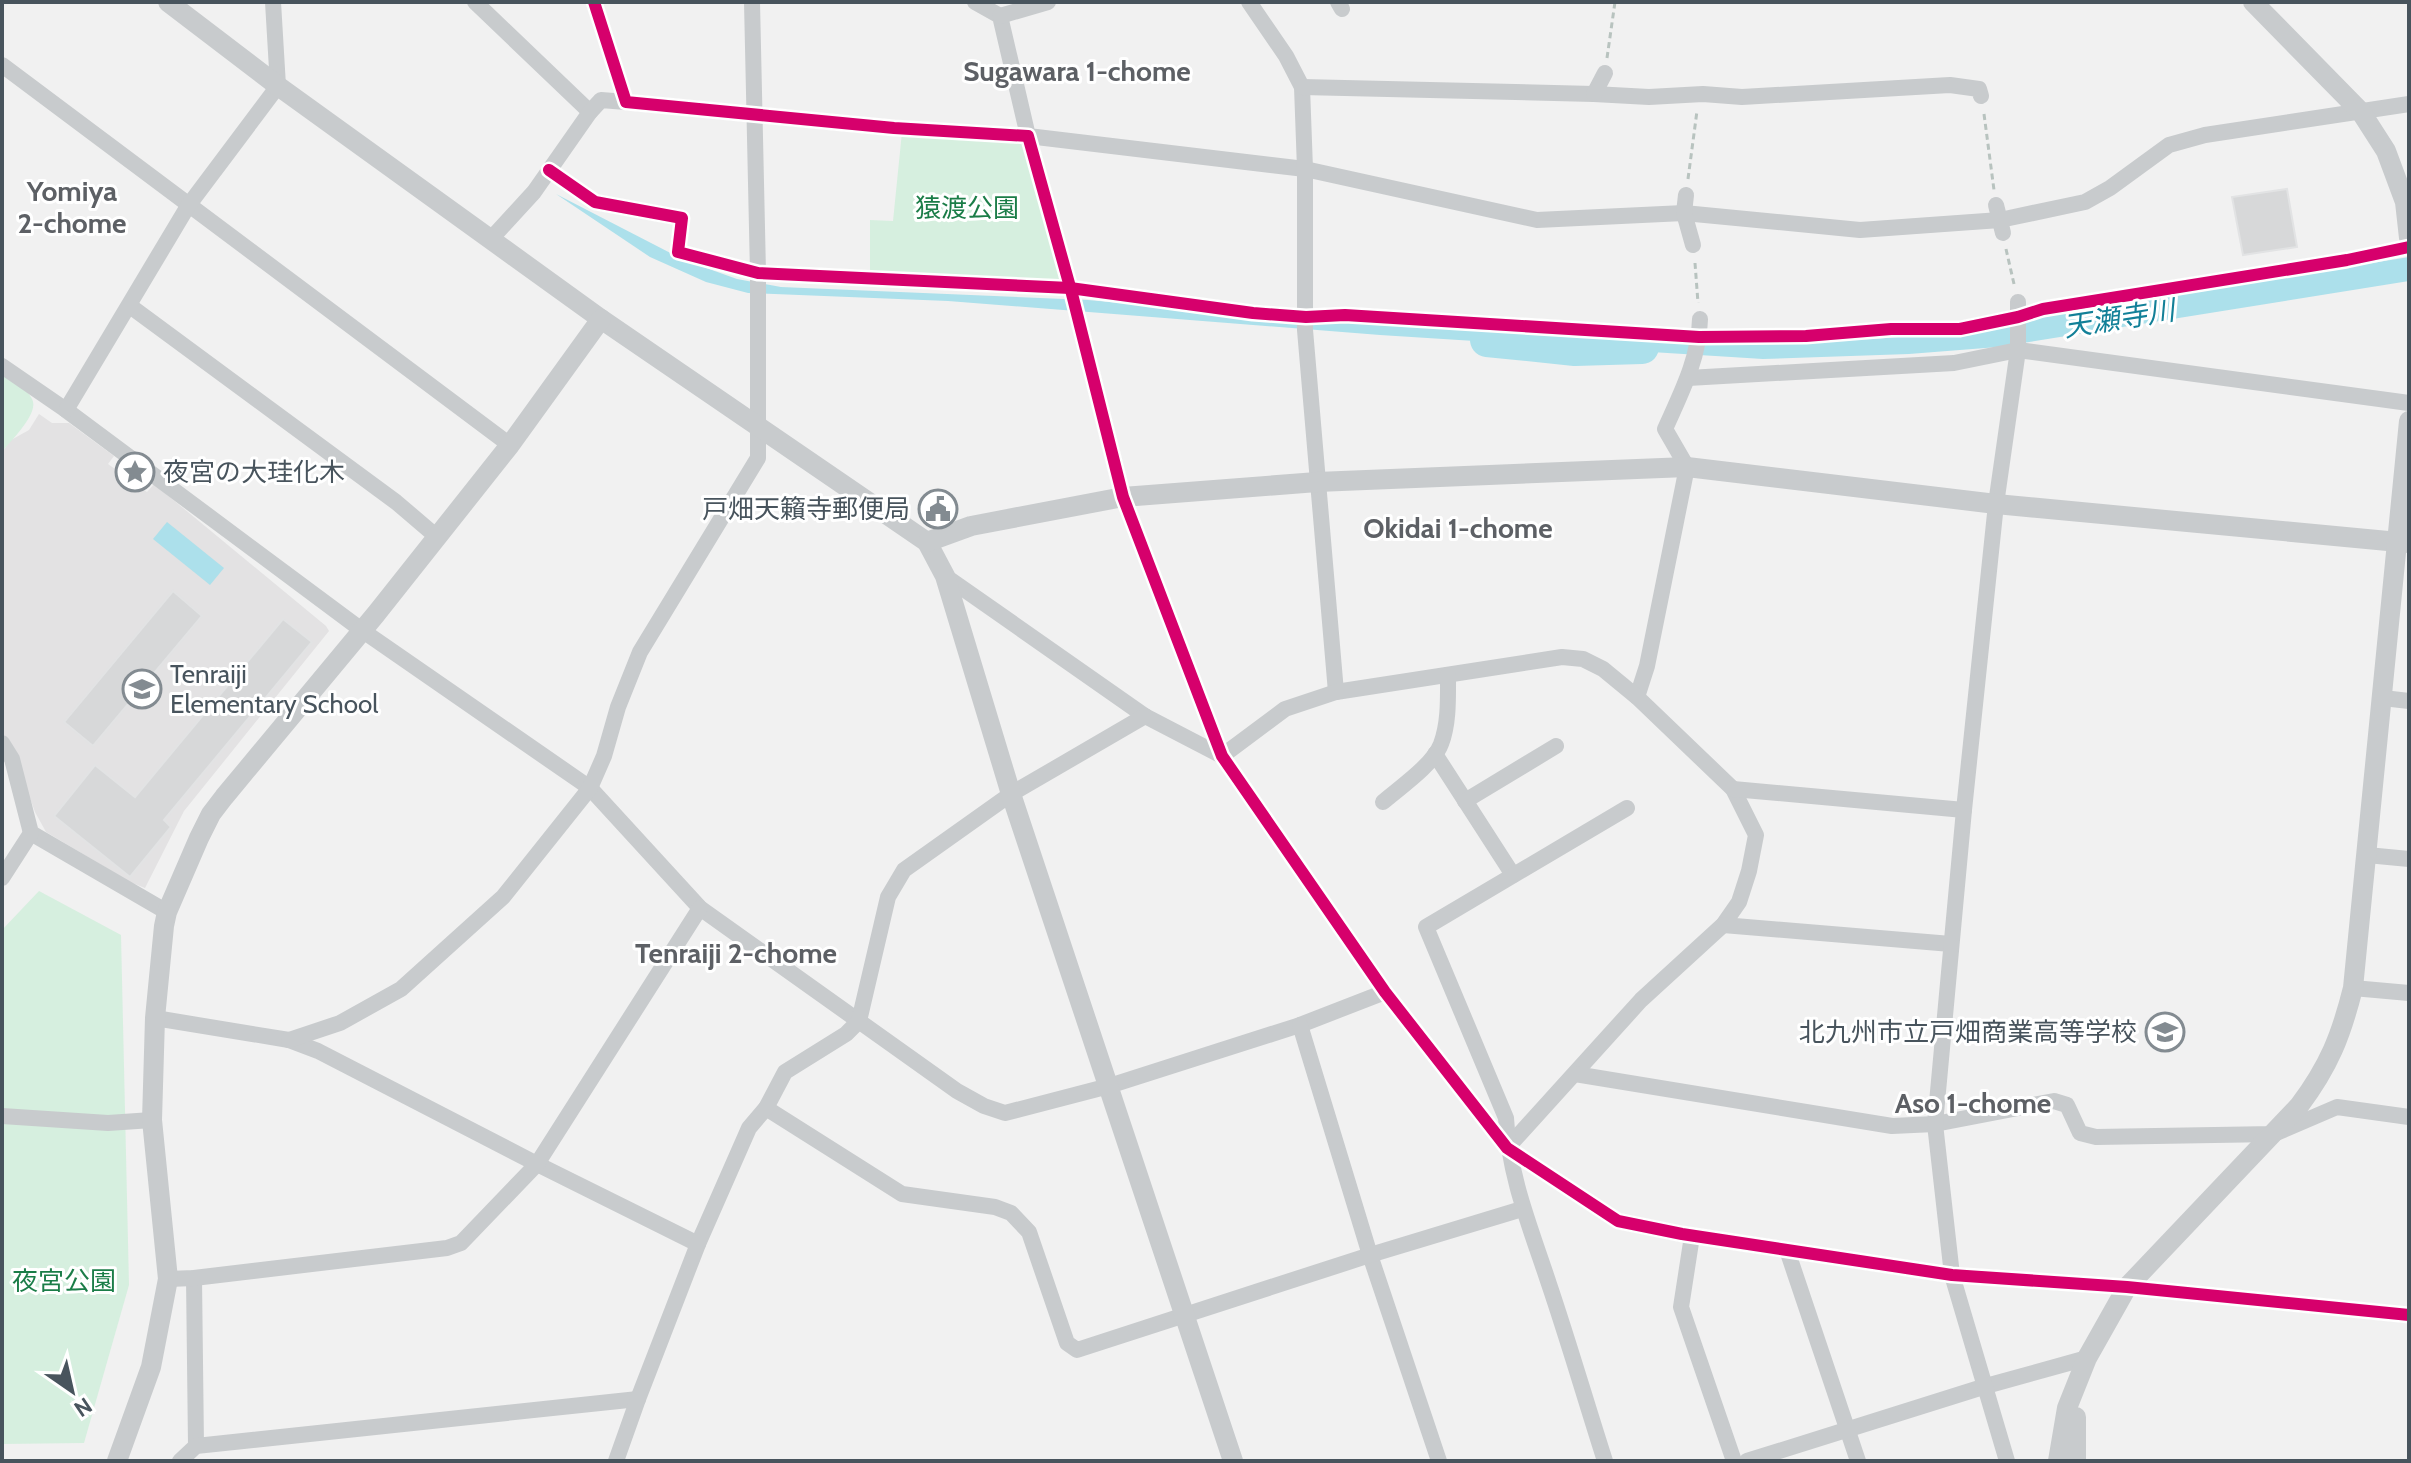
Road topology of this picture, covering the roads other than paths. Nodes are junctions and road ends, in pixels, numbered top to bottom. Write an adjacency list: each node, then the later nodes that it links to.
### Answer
1 (168, 2): 13 (street)
2 (273, 2): 13 (street)
3 (475, 2): 19 (street)
4 (594, 2): 17 (street)
5 (752, 2): 21 (street)
6 (975, 2): 10 (street)
7 (1048, 2): 10 (street)
8 (1249, 2): 14 (street)
9 (2253, 2): 20 (street)
10 (1000, 16): 22 (street)
11 (2, 65): 26 (street)
12 (1605, 73): 15 (street)
13 (278, 86): 26 (street); 29 (street)
14 (1302, 87): 15 (street); 23 (street)
15 (1594, 94): 16 (street)
16 (1981, 96)
17 (626, 102): 19 (street); 21 (street)
18 (2409, 104): 20 (street)
19 (590, 112): 24 (street)
20 (2361, 112): 27 (street); 28 (street)
21 (756, 115): 22 (street); 32 (street)
22 (1028, 136): 23 (street); 33 (street)
23 (1305, 169): 27 (street); 38 (street)
24 (549, 170): 29 (street); 32 (street)
25 (1686, 195): 27 (street)
26 (188, 206): 34 (street); 47 (street)
27 (1684, 213): 30 (street)
28 (2409, 238)
29 (490, 240): 36 (street)
30 (1693, 245)
31 (2409, 247): 35 (street)
32 (758, 275): 33 (street); 46 (street)
33 (1071, 291): 38 (street); 50 (street)
34 (130, 306): 44 (street); 52 (street)
35 (2018, 309): 39 (street); 40 (street)
36 (601, 319): 46 (street); 47 (street)
37 (1700, 319): 39 (street)
38 (1306, 323): 39 (street); 49 (street)
39 (1699, 337): 42 (street)
40 (2018, 350): 42 (street); 43 (street); 51 (street)
41 (2, 366): 44 (street)
42 (1688, 378): 48 (street)
43 (2409, 403)
44 (66, 410): 56 (street)
45 (2409, 421): 54 (street)
46 (757, 425): 53 (street); 67 (street)
47 (510, 445): 52 (street)
48 (1687, 467): 49 (street); 51 (street); 59 (street)
49 (1317, 482): 50 (street); 58 (street)
50 (1123, 497): 53 (street); 66 (street)
51 (1996, 504): 54 (street); 73 (street)
52 (437, 537): 56 (street)
53 (927, 542): 55 (street)
54 (2404, 542): 60 (street)
55 (945, 576): 62 (street); 69 (street)
56 (363, 631): 67 (street); 80 (street)
57 (1448, 675): 58 (street); 59 (street); 65 (street)
58 (1336, 692): 66 (street)
59 (1637, 697): 68 (street)
60 (2383, 698): 61 (street); 75 (street)
61 (2409, 701)
62 (1145, 716): 66 (street); 69 (street)
63 (2, 743): 74 (street)
64 (1556, 746): 70 (street)
65 (1435, 754): 70 (street); 71 (street)
66 (1222, 756): 84 (street)
67 (590, 788): 79 (street); 89 (street)
68 (1733, 789): 73 (street); 81 (street)
69 (1011, 794): 87 (street); 91 (street)
70 (1465, 801): 77 (street)
71 (1383, 802)
72 (1627, 808): 77 (street)
73 (1964, 810): 82 (street)
74 (31, 833): 78 (street); 80 (street)
75 (2367, 855): 76 (street); 83 (street)
76 (2409, 859)
77 (1513, 875): 98 (street)
78 (2, 878)
79 (700, 908): 87 (street); 99 (street)
80 (167, 912): 86 (street)
81 (1723, 925): 82 (street); 90 (street)
82 (1951, 944): 96 (street)
83 (2353, 988): 85 (street); 97 (street)
84 (1385, 992): 88 (street); 98 (street)
85 (2409, 993)
86 (155, 1018): 89 (street); 95 (street)
87 (859, 1021): 91 (street); 92 (street)
88 (1300, 1025): 91 (street); 104 (street)
89 (289, 1040): 99 (street)
90 (1575, 1074): 96 (street); 98 (street)
91 (1109, 1086): 110 (street)
92 (766, 1108): 102 (street); 110 (street)
93 (2, 1116): 95 (street)
94 (2409, 1117): 97 (street)
95 (152, 1120): 107 (street)
96 (1935, 1124): 97 (street); 105 (street)
97 (2274, 1134): 108 (street)
98 (1507, 1148): 100 (street); 101 (street)
99 (537, 1164): 102 (street); 106 (street)
100 (1522, 1209): 104 (street); 121 (street)
101 (1692, 1236): 103 (street); 122 (street)
102 (698, 1244): 113 (street)
103 (1787, 1250): 105 (street); 114 (street)
104 (1370, 1255): 110 (street); 120 (street)
105 (1952, 1275): 108 (street); 112 (street)
106 (194, 1278): 107 (street); 115 (street)
107 (168, 1279): 116 (street)
108 (2127, 1287): 109 (street); 111 (street)
109 (2409, 1315)
110 (1185, 1316): 119 (street)
111 (2087, 1358): 112 (street); 126 (street); 127 (street)
112 (1986, 1386): 114 (street); 125 (street)
113 (638, 1399): 115 (street); 118 (street)
114 (1848, 1428): 123 (street); 124 (street)
115 (196, 1446): 117 (street)
116 (117, 1461)
117 (180, 1461)
118 (616, 1461)
119 (1233, 1461)
120 (1439, 1461)
121 (1605, 1461)
122 (1734, 1461)
123 (1747, 1461)
124 (1858, 1461)
125 (2007, 1461)
126 (2058, 1461)
127 (2076, 1461)

